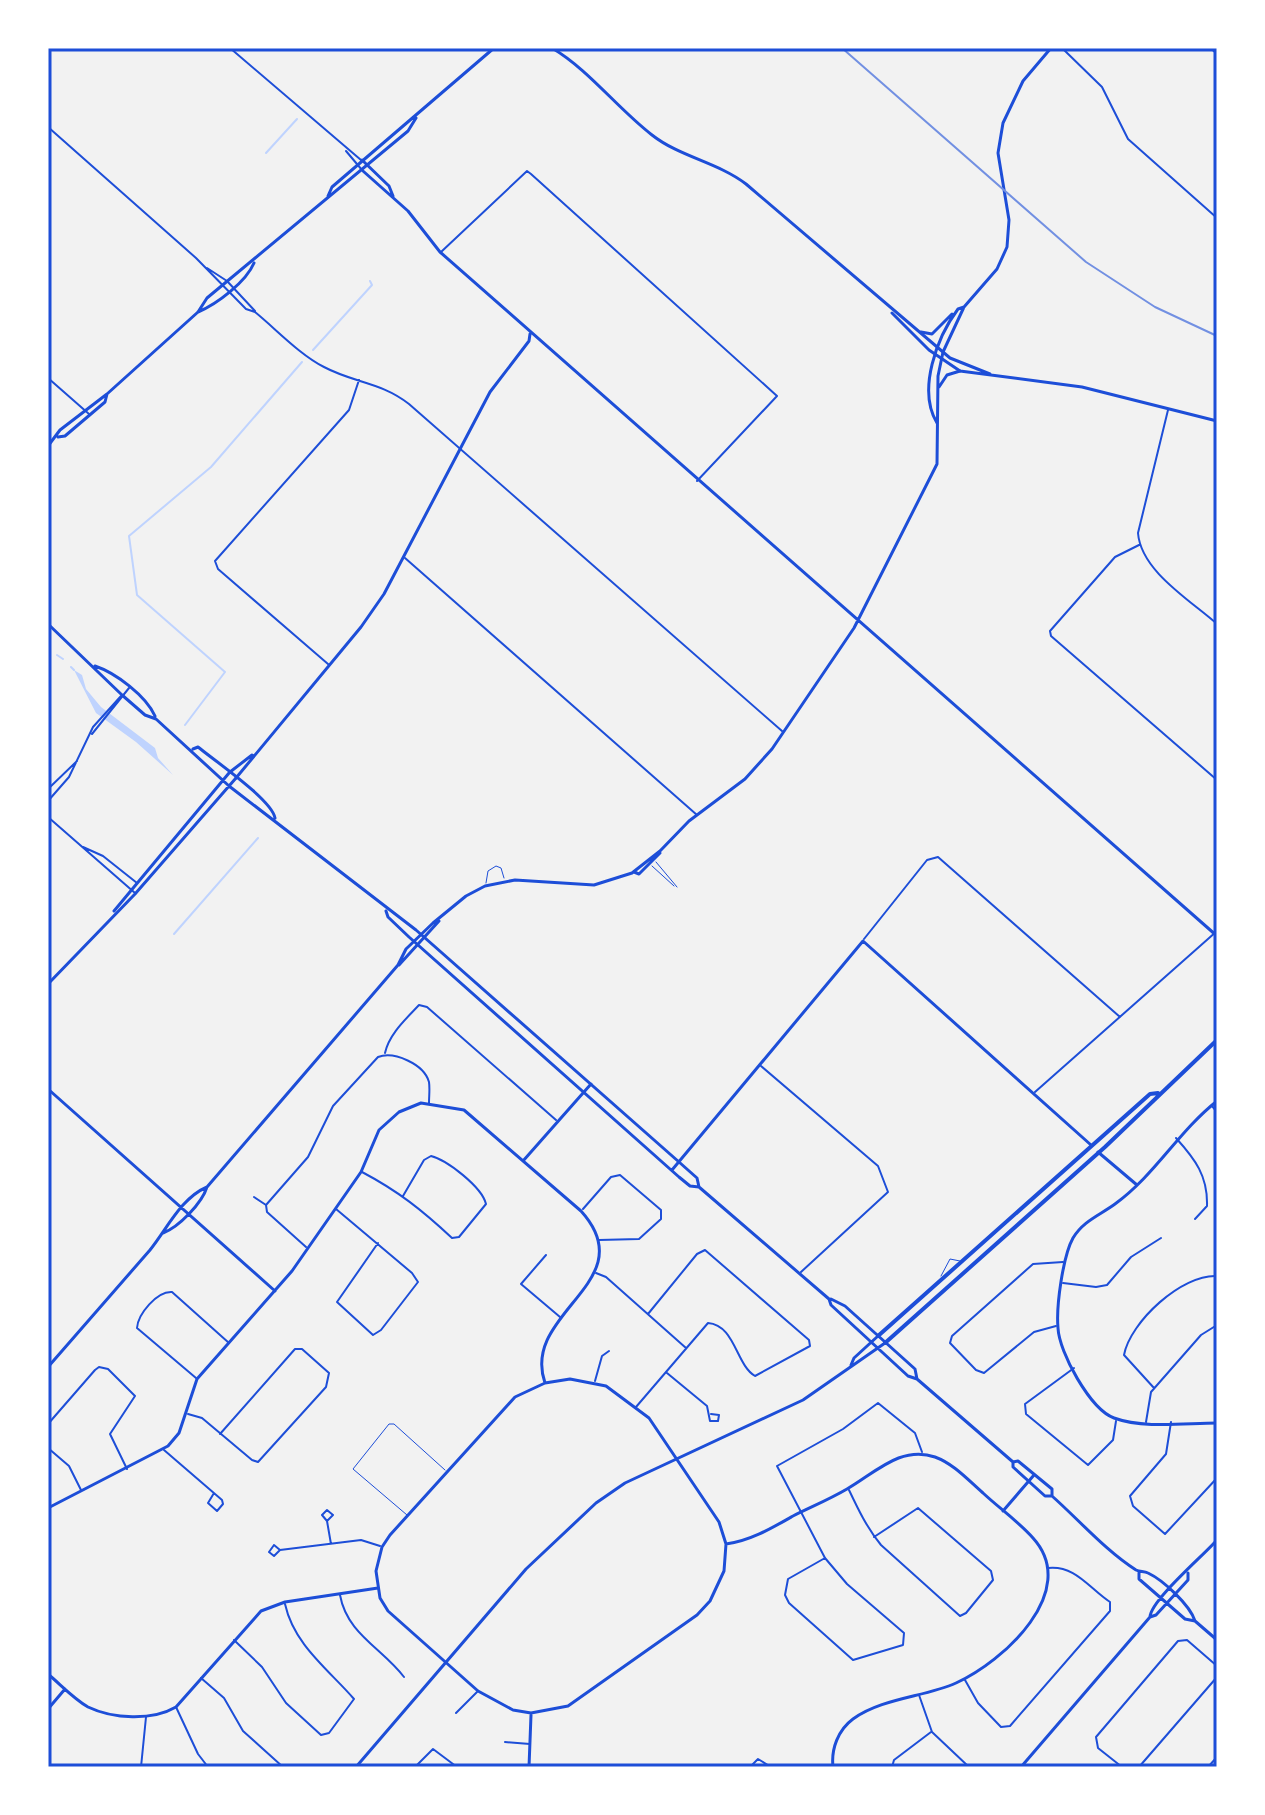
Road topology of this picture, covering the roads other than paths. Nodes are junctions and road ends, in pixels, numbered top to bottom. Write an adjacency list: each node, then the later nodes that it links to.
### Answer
1 (230, 48): 10 (street)
2 (494, 48): 8 (street)
3 (1051, 48): 25 (street)
4 (1062, 48): 17 (street)
5 (1211, 48): 7 (street)
6 (555, 49): 27 (street)
7 (1217, 53)
8 (416, 118): 11 (street); 13 (street)
9 (48, 127): 20 (street)
10 (346, 150): 11 (street); 12 (street)
11 (362, 160): 12 (street); 13 (street)
12 (357, 165): 14 (street); 15 (street)
13 (368, 166): 14 (street); 16 (street)
14 (363, 171): 15 (street); 16 (street)
15 (328, 196): 19 (street)
16 (393, 196): 18 (street)
17 (1217, 218)
18 (440, 252): 31 (street); 50 (street)
19 (254, 263): 21 (street); 23 (street)
20 (206, 268): 21 (street); 22 (street)
21 (227, 281): 22 (street); 23 (street)
22 (222, 286): 24 (street); 28 (street)
23 (233, 287): 24 (street); 29 (street)
24 (228, 291): 28 (street); 29 (street)
25 (964, 307): 26 (street); 33 (street)
26 (958, 309): 30 (street); 32 (street)
27 (890, 310): 30 (street); 34 (street)
28 (198, 312): 41 (street)
29 (255, 312): 39 (street)
30 (919, 331): 32 (street)
31 (530, 332): 49 (street); 50 (street)
32 (938, 348): 33 (street); 34 (street)
33 (943, 352): 35 (street); 37 (street)
34 (935, 355): 35 (street); 46 (street)
35 (940, 360): 36 (street); 40 (street)
36 (960, 371): 37 (street); 40 (street)
37 (990, 374): 42 (street)
38 (48, 378): 43 (street)
39 (359, 380): 49 (street); 56 (street)
40 (937, 390): 46 (street)
41 (107, 394): 43 (street); 44 (street)
42 (1168, 409): 45 (street); 51 (street)
43 (83, 410): 44 (street); 47 (street)
44 (90, 415): 47 (street)
45 (1217, 421)
46 (937, 423): 53 (street)
47 (58, 437): 48 (street)
48 (48, 446)
49 (461, 449): 52 (street); 61 (street)
50 (697, 481): 53 (street)
51 (1139, 545): 55 (street); 69 (street)
52 (404, 557): 56 (street); 73 (street)
53 (859, 620): 61 (street); 90 (street)
54 (48, 624): 57 (street)
55 (1217, 624)
56 (329, 665): 64 (street)
57 (95, 666): 58 (street); 59 (street)
58 (129, 688): 59 (street); 60 (street)
59 (122, 695): 60 (street); 62 (street); 62 (street)
60 (156, 719): 63 (street)
61 (783, 732): 73 (street)
62 (91, 735): 65 (street)
63 (191, 749): 66 (street); 68 (street)
64 (252, 755): 66 (street); 67 (street)
65 (78, 760): 71 (street); 72 (street)
66 (229, 773): 67 (street); 68 (street)
67 (236, 778): 70 (street); 75 (street)
68 (223, 780): 70 (street); 82 (street)
69 (1217, 780)
70 (229, 786): 75 (street); 84 (street)
71 (48, 789)
72 (48, 801)
73 (697, 815): 77 (street)
74 (48, 817): 76 (street)
75 (275, 818): 87 (street)
76 (78, 845): 82 (street); 85 (street)
77 (660, 851): 78 (street); 79 (street)
78 (649, 860): 79 (lane); 80 (street)
79 (653, 864): 79 (lane); 80 (street)
80 (634, 872): 81 (street)
81 (504, 881): 83 (street); 83 (lane)
82 (135, 882): 84 (street); 85 (street)
83 (485, 886): 89 (street)
84 (141, 887): 86 (street)
85 (129, 888): 86 (street); 88 (street)
86 (135, 894): 88 (street)
87 (386, 910): 91 (street); 93 (street)
88 (114, 913): 97 (street)
89 (439, 921): 91 (street); 92 (street)
90 (1216, 933): 98 (street)
91 (421, 934): 92 (street); 93 (street)
92 (426, 939): 95 (street); 102 (street)
93 (414, 941): 95 (street); 96 (street)
94 (863, 941): 98 (street); 101 (street); 105 (street)
95 (419, 946): 96 (street); 104 (street)
96 (398, 965): 120 (street)
97 (48, 984)
98 (1120, 1017): 105 (street)
99 (1217, 1040): 106 (main road)
100 (385, 1054): 108 (street); 111 (street); 126 (street)
101 (761, 1066): 116 (street); 141 (street)
102 (591, 1084): 104 (street); 116 (street)
103 (48, 1089): 127 (street)
104 (584, 1091): 111 (street); 117 (street)
105 (1034, 1093): 113 (street)
106 (1158, 1093): 113 (main road); 114 (main road)
107 (1217, 1101): 109 (street)
108 (429, 1104): 115 (street); 118 (street)
109 (1211, 1106): 110 (street); 112 (street)
110 (1217, 1112)
111 (556, 1120): 115 (street)
112 (1176, 1138): 119 (street); 131 (street)
113 (1093, 1147): 114 (street); 122 (main road)
114 (1098, 1152): 119 (street); 125 (main road)
115 (523, 1161): 129 (street)
116 (679, 1162): 117 (street); 121 (street)
117 (672, 1170): 121 (street)
118 (361, 1172): 123 (street); 128 (street)
119 (1137, 1185): 138 (street)
120 (207, 1187): 127 (street); 130 (street)
121 (699, 1187): 141 (street)
122 (1038, 1195): 125 (street); 139 (main road)
123 (403, 1196): 123 (street)
124 (254, 1197): 126 (street)
125 (1040, 1203): 140 (main road)
126 (266, 1205): 136 (street)
127 (182, 1208): 130 (street); 132 (street)
128 (336, 1209): 135 (street); 136 (street)
129 (581, 1211): 134 (street); 134 (street)
130 (187, 1213): 132 (street); 146 (street)
131 (1195, 1219)
132 (163, 1233): 159 (street)
133 (1161, 1238): 145 (street)
134 (598, 1240): 142 (street)
135 (378, 1243): 135 (street)
136 (307, 1249): 146 (street)
137 (546, 1255): 149 (street)
138 (1065, 1262): 145 (street); 151 (street)
139 (962, 1263): 140 (lane); 144 (main road); 144 (lane)
140 (967, 1268): 155 (main road)
141 (800, 1272): 147 (street)
142 (596, 1273): 148 (street); 149 (street)
143 (1217, 1276): 167 (street)
144 (941, 1282): 152 (main road)
145 (1063, 1283): 151 (street)
146 (275, 1291): 153 (street)
147 (829, 1299): 152 (street); 154 (street)
148 (648, 1314): 156 (street); 156 (street)
149 (561, 1317): 165 (street)
150 (1217, 1325): 167 (street)
151 (1057, 1326): 161 (street)
152 (878, 1336): 154 (street); 155 (street)
153 (229, 1343): 163 (street); 163 (street)
154 (871, 1343): 157 (street); 160 (street)
155 (885, 1343): 157 (street); 164 (street)
156 (686, 1348): 162 (street)
157 (878, 1350): 160 (street); 164 (street)
158 (609, 1351): 166 (street)
159 (48, 1367)
160 (851, 1367): 180 (street)
161 (1074, 1368): 171 (street); 171 (street)
162 (666, 1372): 168 (street); 170 (street)
163 (197, 1379): 169 (street)
164 (917, 1379): 181 (street)
165 (545, 1383): 166 (street); 183 (street)
166 (595, 1383): 168 (street)
167 (1154, 1388): 172 (street)
168 (636, 1408): 180 (street)
169 (187, 1413): 176 (street); 178 (street)
170 (711, 1414)
171 (1117, 1419): 172 (street)
172 (1146, 1422): 173 (street)
173 (1171, 1422): 174 (street); 185 (street)
174 (1217, 1423)
175 (48, 1424): 182 (street)
176 (220, 1434): 176 (street)
177 (48, 1448): 188 (street)
178 (164, 1450): 182 (street); 189 (street)
179 (922, 1454): 187 (street); 192 (street); 193 (street)
180 (679, 1458): 199 (street); 217 (street)
181 (1013, 1462): 184 (street); 186 (street)
182 (127, 1469): 188 (street)
183 (447, 1471): 194 (street); 194 (lane)
184 (1034, 1475): 186 (street); 190 (street)
185 (1217, 1478)
186 (1029, 1482): 190 (street); 192 (street)
187 (848, 1489): 193 (street); 196 (street)
188 (82, 1491): 191 (street)
189 (214, 1493)
190 (1052, 1496): 204 (street)
191 (48, 1508)
192 (1003, 1511): 203 (street)
193 (800, 1512): 199 (street); 202 (street)
194 (407, 1515): 200 (street)
195 (327, 1521): 198 (street)
196 (874, 1537): 196 (street)
197 (1217, 1540): 205 (street)
198 (331, 1544): 200 (street); 201 (street)
199 (726, 1544): 230 (street)
200 (382, 1547): 206 (street)
201 (280, 1550)
202 (825, 1558): 202 (street)
203 (1048, 1568): 223 (street); 223 (street)
204 (1139, 1572): 207 (street); 210 (street)
205 (1188, 1573): 207 (street); 209 (street)
206 (378, 1588): 208 (street); 217 (street)
207 (1168, 1590): 209 (street); 210 (street)
208 (340, 1594): 211 (street); 220 (street)
209 (1174, 1595): 212 (street); 214 (street)
210 (1161, 1597): 212 (street); 213 (street)
211 (285, 1602): 215 (street); 215 (street)
212 (1167, 1603): 213 (street); 214 (street)
213 (1150, 1617): 248 (street)
214 (1195, 1621): 216 (street)
215 (234, 1640): 222 (street)
216 (1217, 1640)
217 (445, 1663): 225 (street); 239 (street)
218 (1217, 1666): 249 (street)
219 (48, 1674): 224 (street)
220 (404, 1677)
221 (1217, 1677): 250 (street)
222 (201, 1678): 227 (street); 238 (street)
223 (965, 1679): 226 (street)
224 (65, 1689): 228 (street); 231 (street)
225 (478, 1691): 229 (street); 230 (street)
226 (919, 1695): 232 (street); 245 (street)
227 (176, 1707): 231 (street); 237 (street)
228 (48, 1709)
229 (456, 1713)
230 (531, 1713): 234 (street)
231 (146, 1717): 236 (street)
232 (932, 1732): 246 (street); 247 (street)
233 (505, 1742): 234 (street)
234 (530, 1744): 242 (street)
235 (1217, 1757): 251 (street)
236 (141, 1767)
237 (208, 1767)
238 (283, 1767)
239 (356, 1767)
240 (415, 1767): 241 (street)
241 (457, 1767)
242 (529, 1767)
243 (750, 1767): 244 (street)
244 (771, 1767)
245 (833, 1767)
246 (892, 1767)
247 (969, 1767)
248 (1021, 1767)
249 (1122, 1767)
250 (1139, 1767)
251 (1208, 1767)

